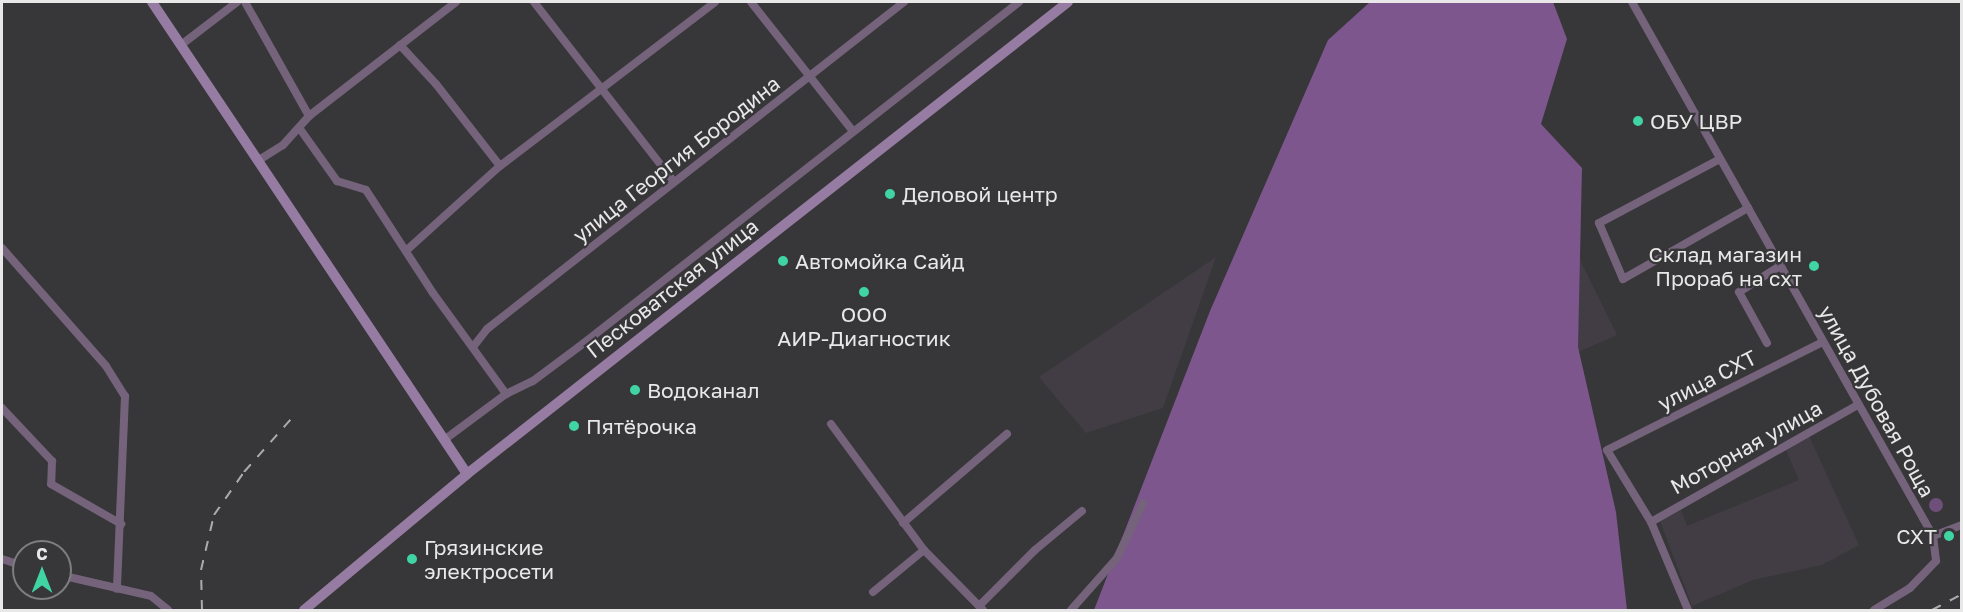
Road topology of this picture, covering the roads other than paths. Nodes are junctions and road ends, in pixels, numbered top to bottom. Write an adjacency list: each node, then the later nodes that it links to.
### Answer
1 (152, 2): 12 (main road)
2 (237, 2): 12 (street)
3 (245, 2): 16 (street)
4 (456, 2): 13 (street)
5 (534, 2): 15 (street)
6 (715, 2): 15 (street)
7 (751, 2): 14 (street)
8 (903, 2): 14 (street, улица Георгия Бородина)
9 (1019, 2): 18 (street)
10 (1068, 2): 36 (main road, Песковатская улица)
11 (1632, 2): 19 (street, улица Дубовая Роща)
12 (181, 45): 20 (main road)
13 (400, 45): 16 (street); 21 (street)
14 (809, 77): 18 (street); 22 (street, улица Георгия Бородина)
15 (599, 88): 21 (street); 22 (street)
16 (309, 116): 17 (street)
17 (300, 129): 20 (street); 25 (street)
18 (852, 130): 30 (street)
19 (1720, 159): 23 (street, улица Дубовая Роща); 23 (street)
20 (259, 160): 35 (main road)
21 (500, 166): 25 (street)
22 (674, 182): 29 (street, улица Георгия Бородина)
23 (1748, 208): 26 (street, улица Дубовая Роща)
24 (2, 248): 41 (street)
25 (408, 249): 29 (street)
26 (1780, 266): 27 (street, улица Дубовая Роща); 28 (street)
27 (1823, 342): 31 (street, улица Дубовая Роща); 39 (street, улица СХТ)
28 (1767, 343)
29 (473, 346): 30 (street)
30 (506, 393): 35 (street)
31 (1858, 405): 39 (street, Моторная улица); 43 (street, улица Дубовая Роща)
32 (2, 408): 41 (street)
33 (831, 424): 40 (street)
34 (1007, 434): 40 (street)
35 (444, 440): 36 (main road)
36 (467, 474): 50 (main road, Песковатская улица)
37 (1143, 503): 51 (street)
38 (1082, 511): 48 (street)
39 (1651, 522): 52 (street)
40 (903, 523): 44 (street)
41 (121, 524): 46 (street)
42 (1962, 525): 43 (street)
43 (1933, 536): 53 (street)
44 (924, 550): 47 (street); 48 (street)
45 (72, 578): 46 (street)
46 (117, 589): 49 (street)
47 (873, 592)
48 (981, 608)
49 (168, 610)
50 (304, 610)
51 (1071, 610)
52 (1688, 610)
53 (1874, 610)

